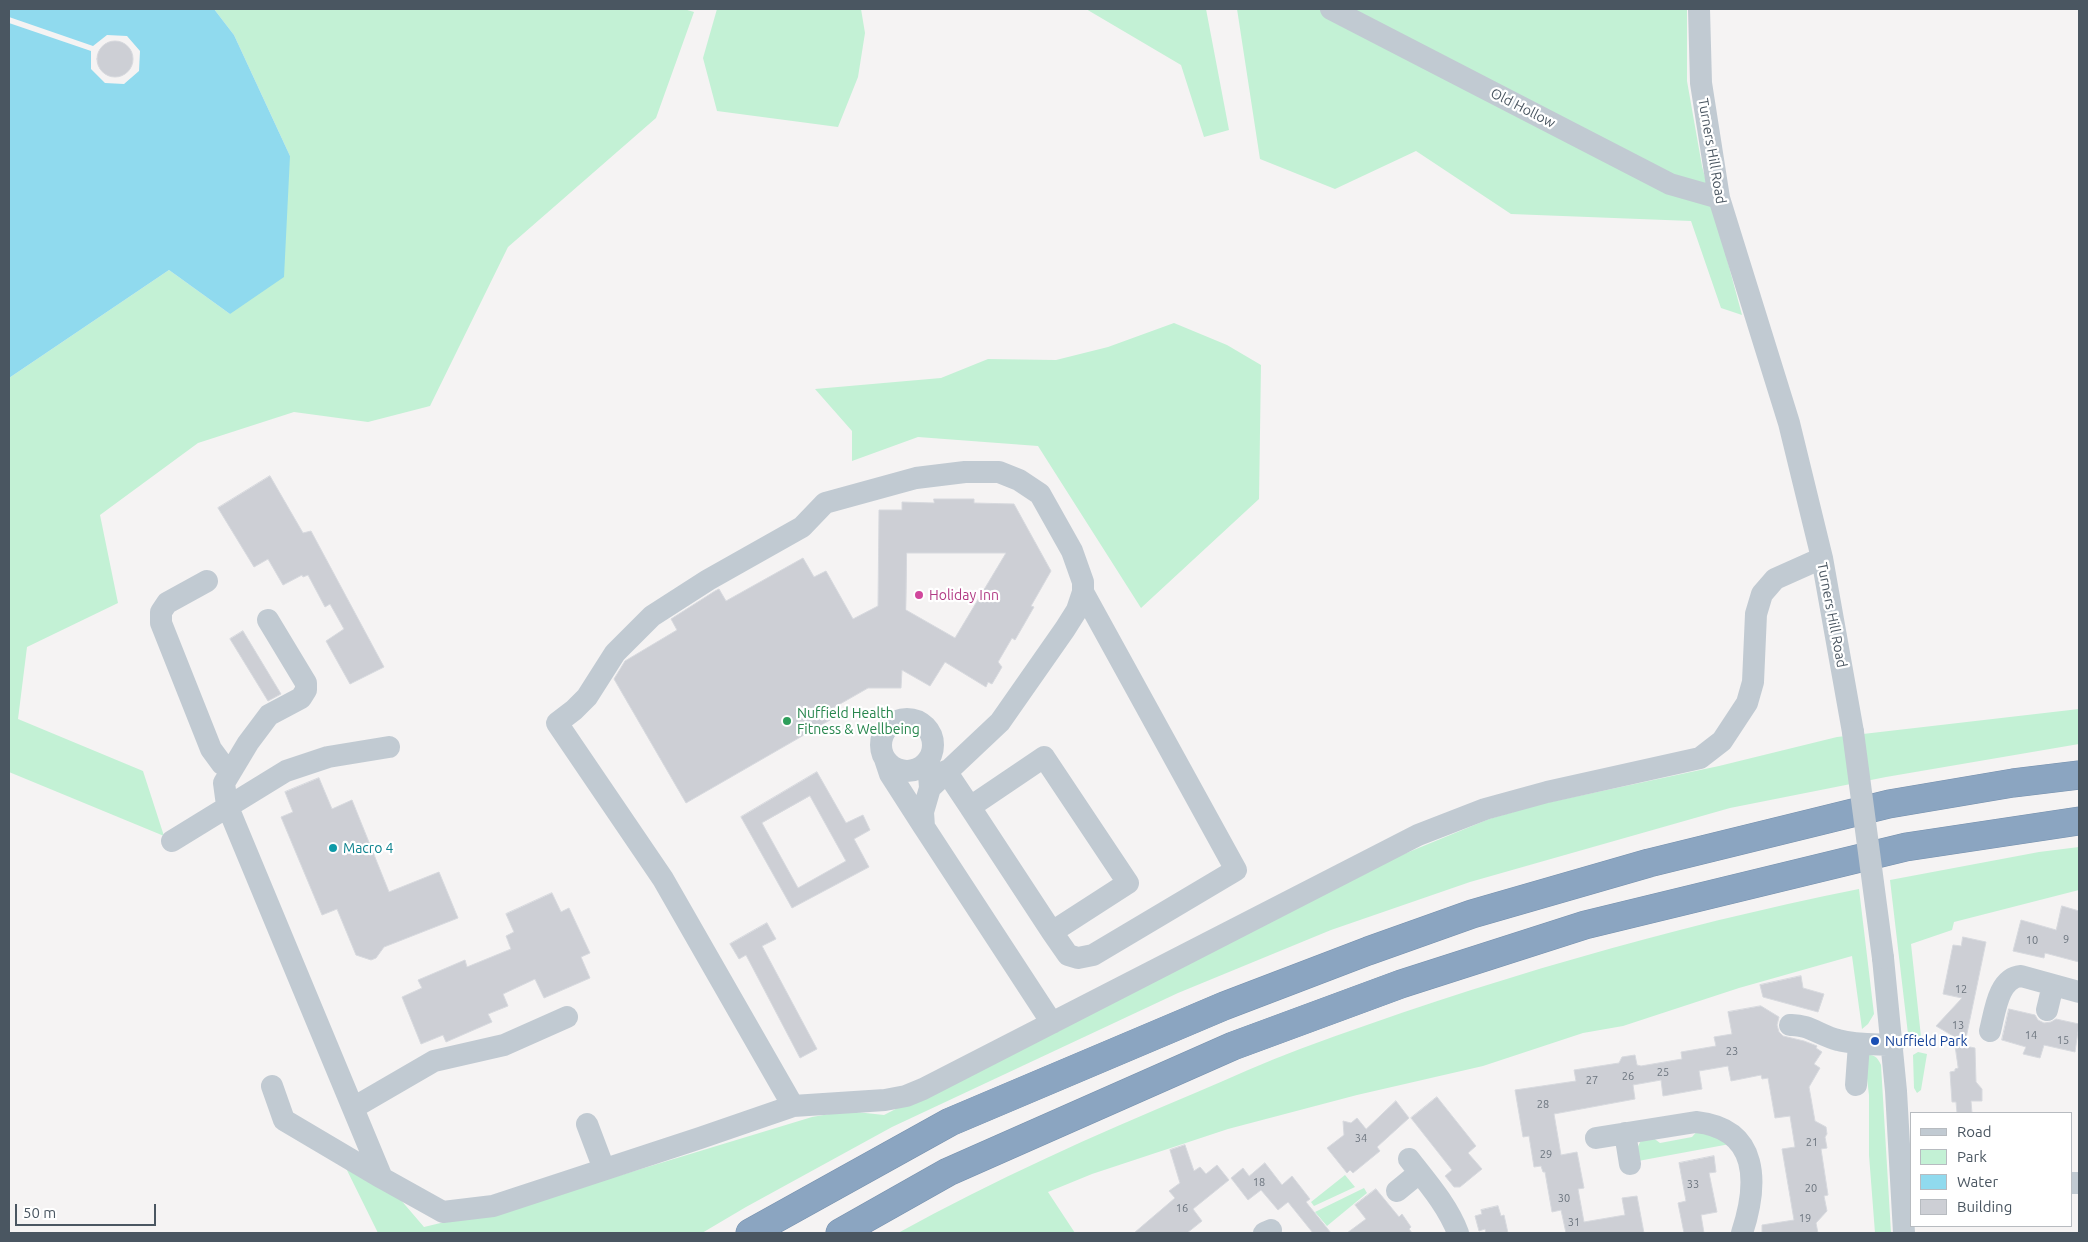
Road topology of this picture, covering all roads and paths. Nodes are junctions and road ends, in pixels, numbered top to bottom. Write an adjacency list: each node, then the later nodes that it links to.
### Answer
1 (1331, 9): 3 (street, Old Hollow)
2 (1699, 9): 3 (street, Turners Hill Road)
3 (1719, 198): 4 (street, Turners Hill Road)
4 (1822, 558): 23 (street); 27 (street, Turners Hill Road, bridge)
5 (207, 581): 11 (street)
6 (1083, 592): 10 (street); 18 (street); 30 (street)
7 (268, 620): 11 (street)
8 (389, 747): 13 (street)
9 (884, 758): 10 (street); 10 (street); 16 (street)
10 (937, 765): 14 (street); 16 (street)
11 (231, 769): 13 (street)
12 (2079, 774): 40 (highway)
13 (227, 805): 17 (street); 31 (street)
14 (970, 807): 18 (street); 18 (street)
15 (2079, 821): 41 (highway)
16 (924, 827): 23 (street)
17 (172, 841)
18 (1052, 932)
19 (2053, 985): 20 (street); 21 (street); 25 (street)
20 (2079, 992)
21 (2047, 1010)
22 (567, 1017): 31 (street)
23 (1052, 1023): 30 (street)
24 (1790, 1024): 26 (street)
25 (1990, 1031)
26 (1859, 1044): 27 (street); 28 (street)
27 (1893, 1045): 39 (street, Turners Hill Road)
28 (1856, 1085)
29 (272, 1086): 37 (street)
30 (793, 1106): 36 (street)
31 (353, 1108): 37 (street)
32 (587, 1124): 36 (street)
33 (1625, 1133): 34 (street); 35 (street); 43 (street)
34 (1596, 1138)
35 (1630, 1164)
36 (604, 1169): 37 (street)
37 (382, 1178)
38 (1398, 1191): 42 (street)
39 (1906, 1192): 44 (street, Turners Hill Road)
40 (750, 1233)
41 (840, 1233)
42 (1458, 1233)
43 (1742, 1233)
44 (1904, 1233)

